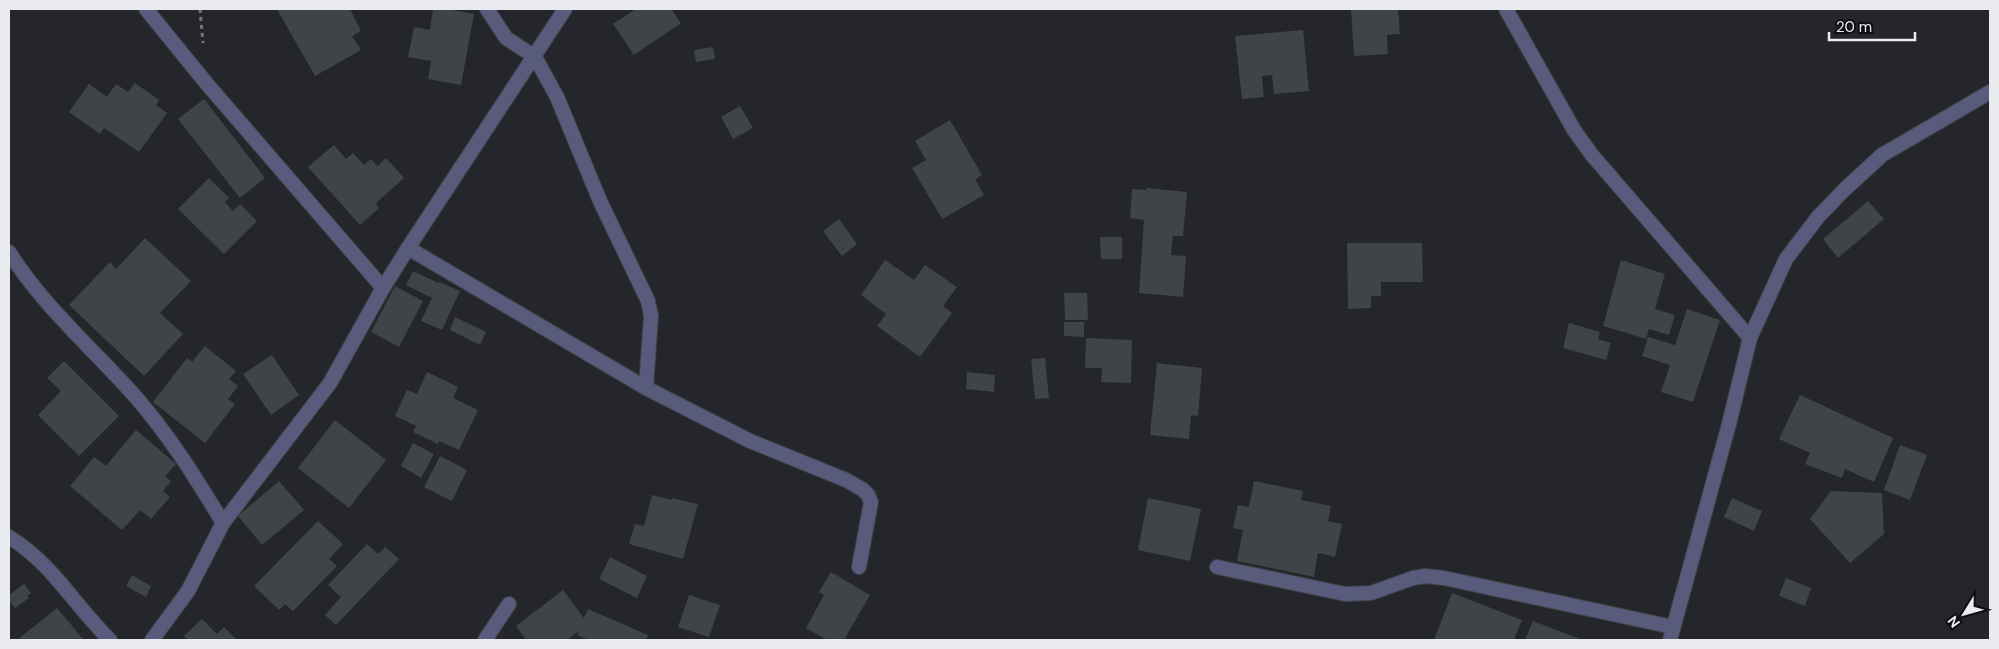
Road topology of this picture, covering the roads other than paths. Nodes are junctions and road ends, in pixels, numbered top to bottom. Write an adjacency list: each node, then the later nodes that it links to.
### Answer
1 (146, 9): 9 (street)
2 (487, 9): 5 (street)
3 (565, 9): 5 (street)
4 (1506, 9): 10 (street)
5 (536, 57): 7 (street); 11 (street)
6 (1990, 92): 10 (street)
7 (408, 248): 9 (street); 11 (street)
8 (9, 252): 12 (street)
9 (383, 288): 12 (street)
10 (1750, 338): 17 (street)
11 (646, 388): 14 (street)
12 (223, 523): 18 (street)
13 (9, 537): 19 (street)
14 (859, 567)
15 (1218, 567): 17 (street)
16 (508, 604): 20 (street)
17 (1671, 634)
18 (158, 638)
19 (110, 640)
20 (485, 640)

